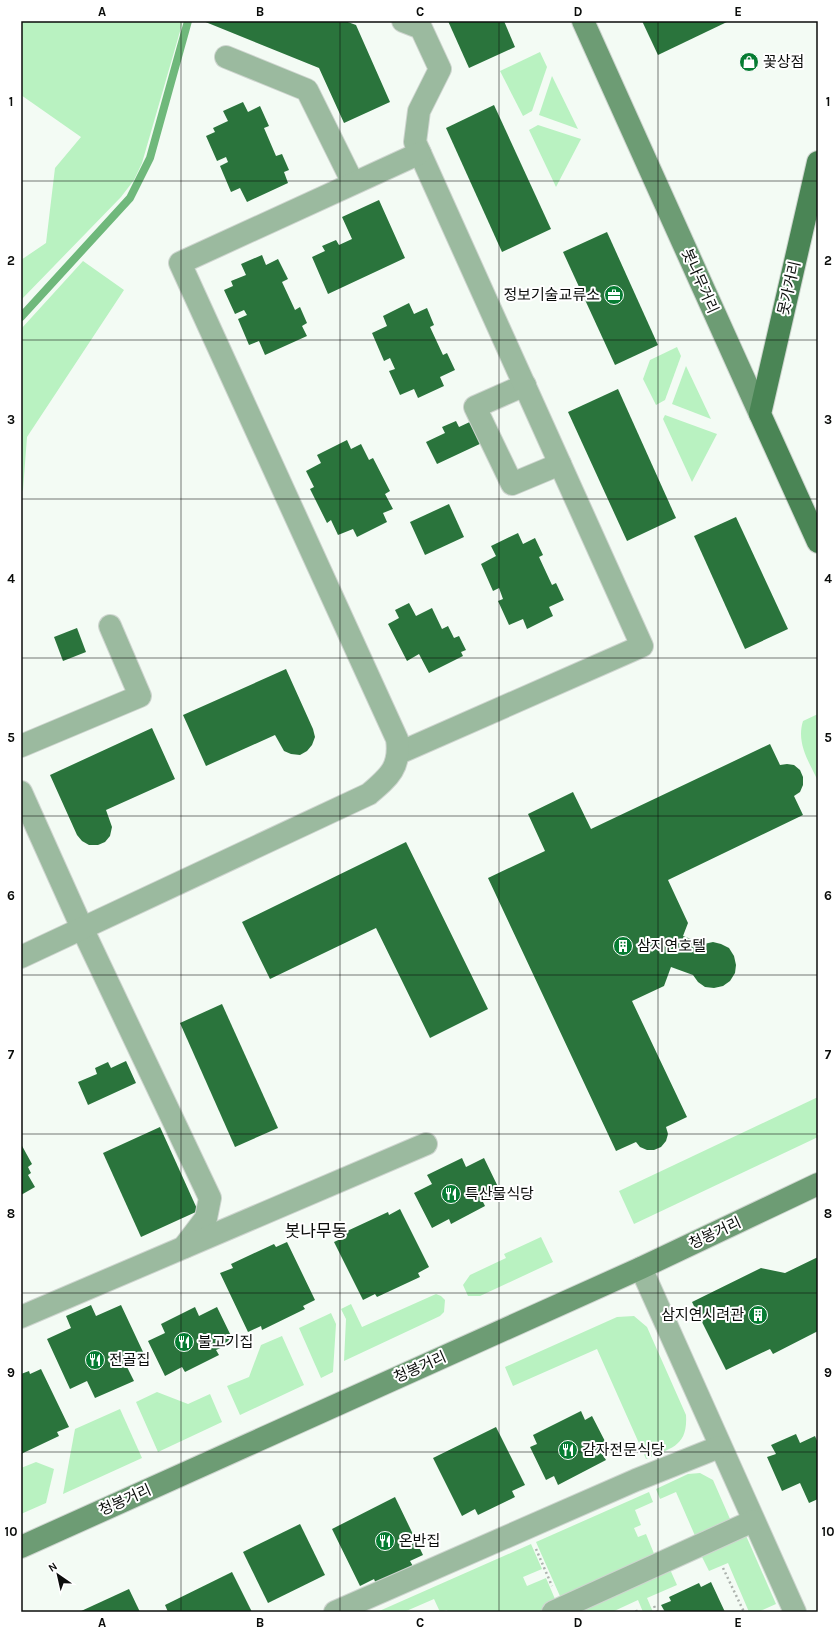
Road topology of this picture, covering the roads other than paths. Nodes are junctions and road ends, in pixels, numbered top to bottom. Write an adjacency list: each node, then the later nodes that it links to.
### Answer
1 (403, 21): 4 (street)
2 (583, 21): 8 (street, 봇나무거리)
3 (226, 57): 6 (street)
4 (420, 153): 6 (street); 7 (street)
5 (818, 162): 8 (main road, 못가거리)
6 (353, 183): 13 (street)
7 (525, 385): 9 (street); 9 (street)
8 (760, 414): 10 (main road, 봇나무거리)
9 (560, 464): 13 (street)
10 (818, 542)
11 (110, 626): 12 (street)
12 (21, 746)
13 (399, 753): 15 (street)
14 (21, 792): 15 (street)
15 (82, 928): 16 (street); 19 (street)
16 (21, 956)
17 (426, 1144): 19 (street)
18 (818, 1184): 20 (street, 청봉거리)
19 (184, 1248): 21 (street)
20 (641, 1268): 22 (street); 24 (street, 청봉거리)
21 (21, 1317)
22 (719, 1447): 23 (street); 26 (street)
23 (753, 1521): 25 (street); 27 (street)
24 (21, 1547)
25 (557, 1610)
26 (335, 1612)
27 (795, 1612)

